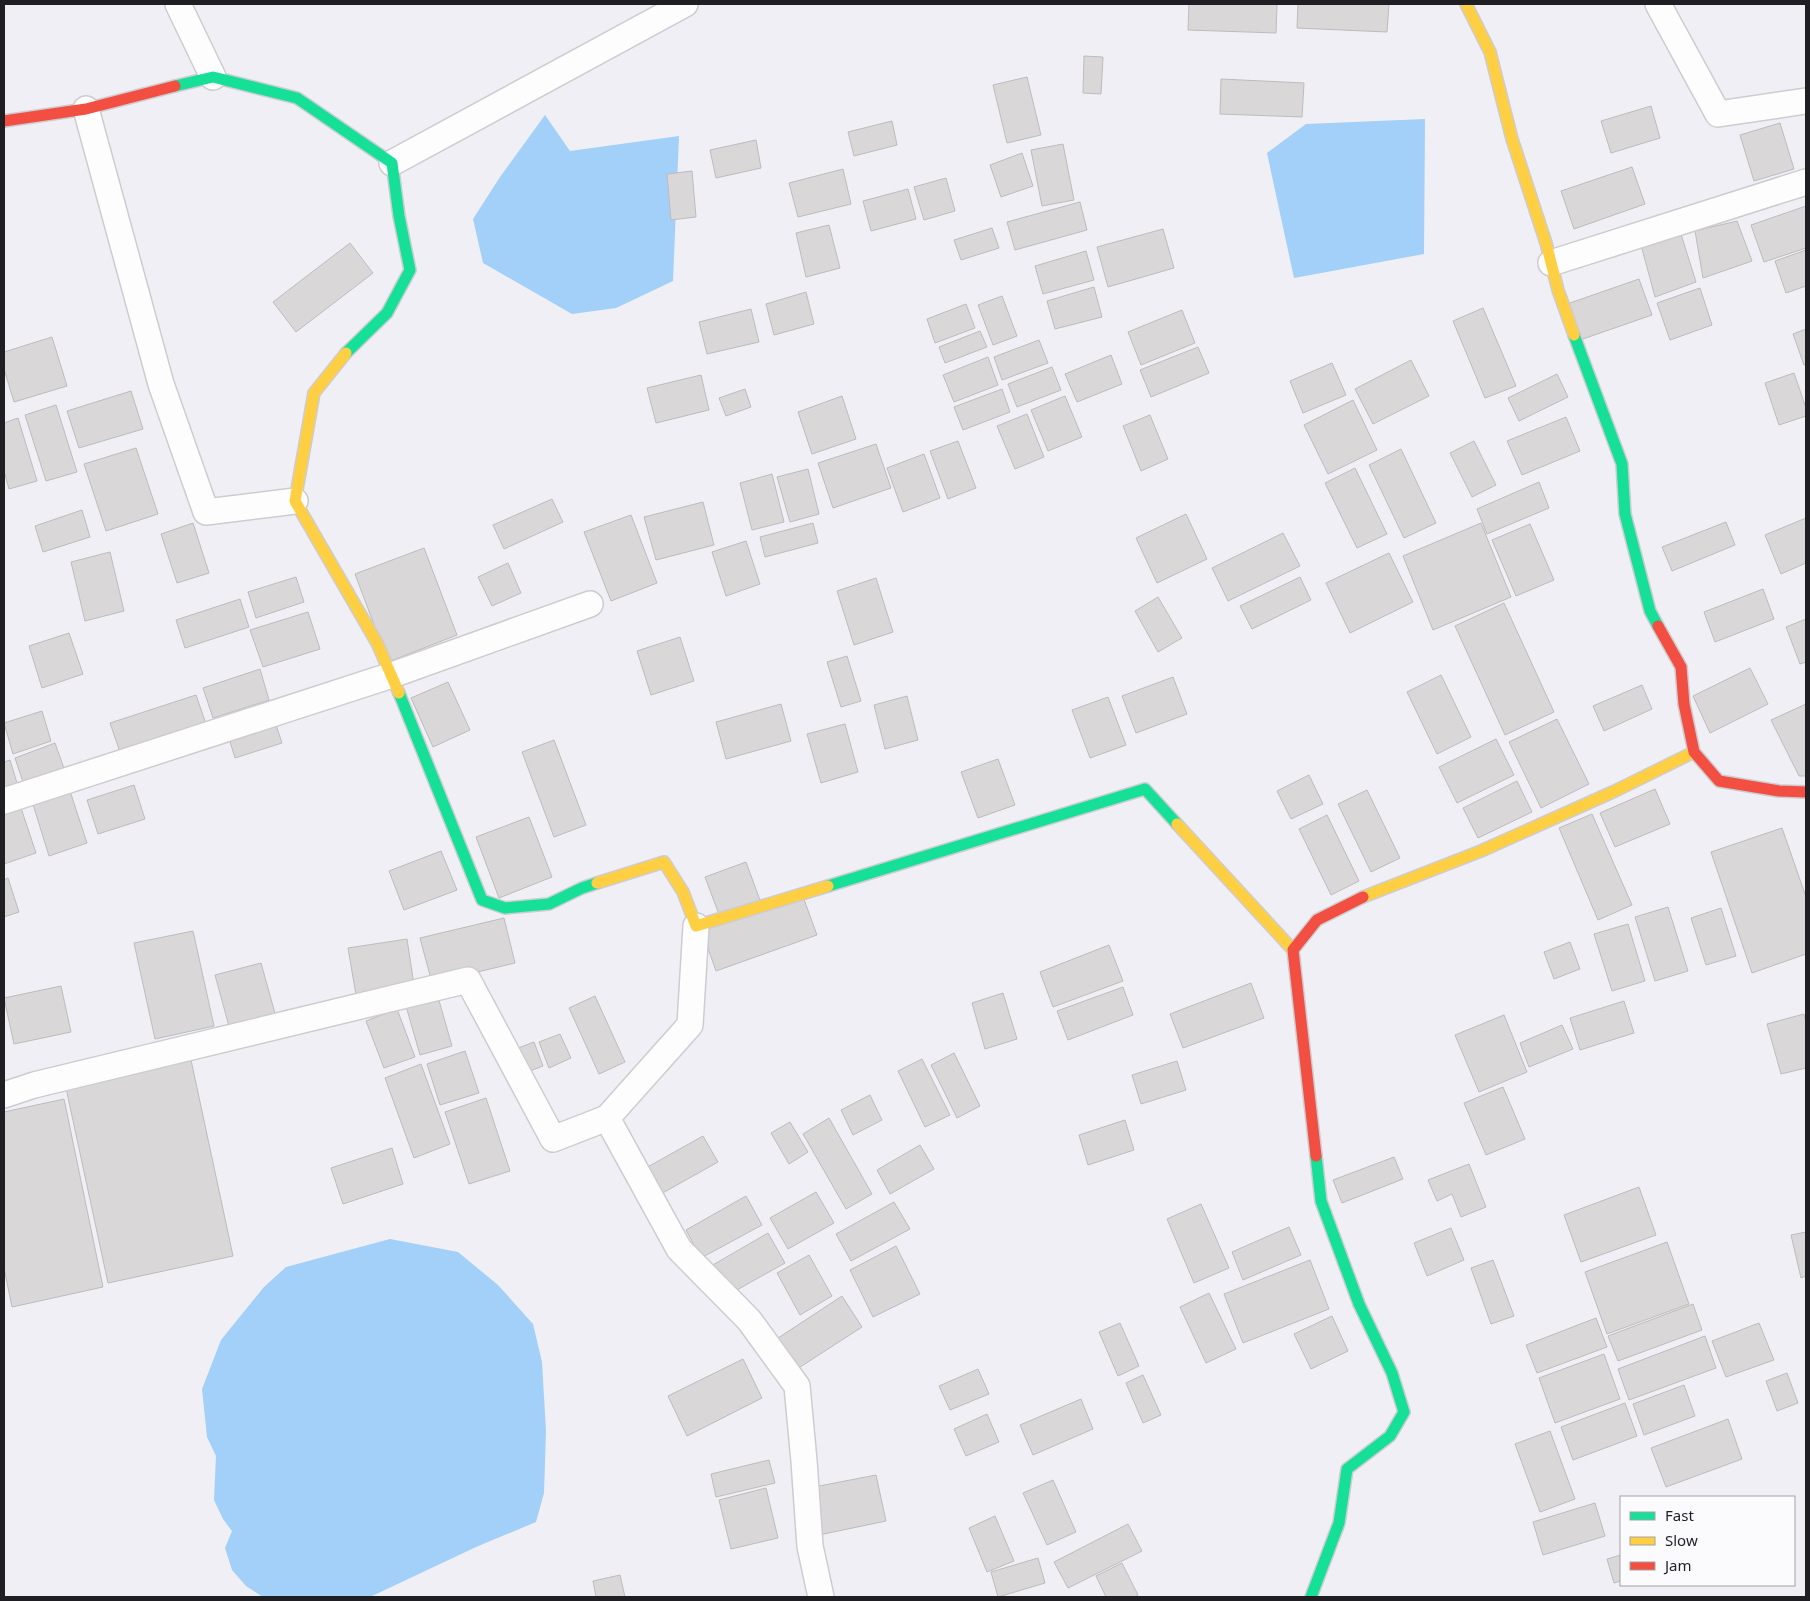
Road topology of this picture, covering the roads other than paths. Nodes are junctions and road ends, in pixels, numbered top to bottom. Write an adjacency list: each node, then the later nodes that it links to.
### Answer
1 (178, 4): 5 (street)
2 (685, 4): 9 (street)
3 (1466, 4): 11 (street)
4 (1658, 4): 6 (street)
5 (213, 77): 7 (street); 9 (street)
6 (1806, 101)
7 (86, 109): 8 (street); 12 (street)
8 (4, 121)
9 (392, 163): 12 (street)
10 (1806, 182): 11 (street)
11 (1552, 263): 15 (street)
12 (295, 501): 14 (street)
13 (590, 604): 14 (street)
14 (392, 675): 17 (street); 18 (street)
15 (1694, 752): 16 (street); 19 (street)
16 (1806, 792)
17 (4, 801)
18 (696, 926): 19 (street); 21 (street)
19 (1293, 950): 23 (street)
20 (4, 1095): 21 (street)
21 (607, 1118): 22 (street)
22 (821, 1597)
23 (1311, 1597)

